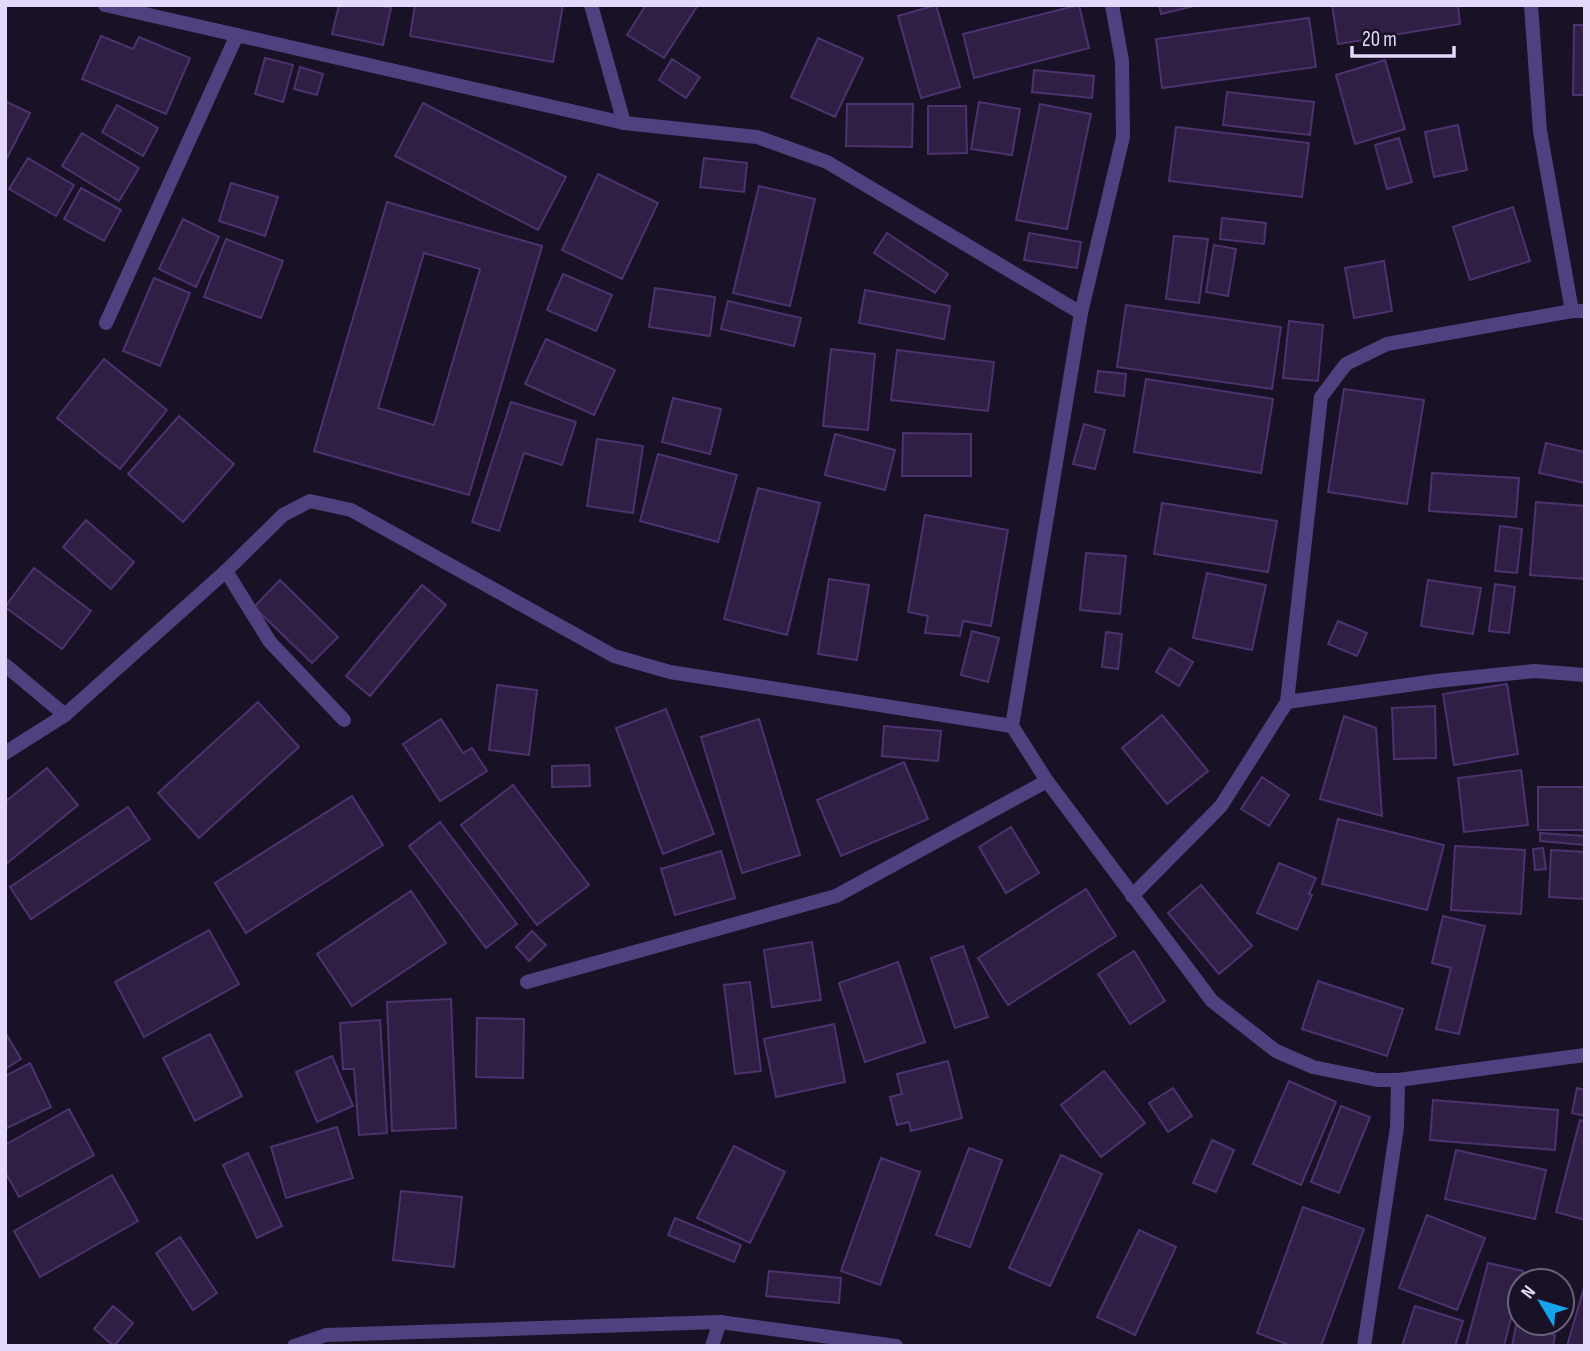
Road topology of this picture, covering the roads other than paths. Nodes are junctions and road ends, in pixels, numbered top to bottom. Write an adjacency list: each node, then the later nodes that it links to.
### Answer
1 (105, 5): 5 (street)
2 (591, 5): 6 (street)
3 (1112, 5): 8 (street)
4 (1531, 5): 7 (street)
5 (237, 35): 6 (street); 9 (street)
6 (624, 123): 8 (street)
7 (1578, 311): 13 (street)
8 (1081, 313): 16 (street)
9 (106, 323)
10 (226, 571): 14 (street); 15 (street); 16 (street)
11 (5, 665): 14 (street)
12 (1585, 675): 13 (street)
13 (1287, 702): 19 (street)
14 (65, 715): 17 (street)
15 (344, 720)
16 (1012, 726): 18 (street)
17 (5, 753)
18 (1047, 781): 19 (street); 20 (street)
19 (1132, 896): 22 (street)
20 (527, 982)
21 (1585, 1055): 22 (street)
22 (1398, 1080): 27 (street)
23 (720, 1322): 24 (street); 25 (street); 26 (street)
24 (294, 1346)
25 (712, 1346)
26 (896, 1346)
27 (1364, 1346)

